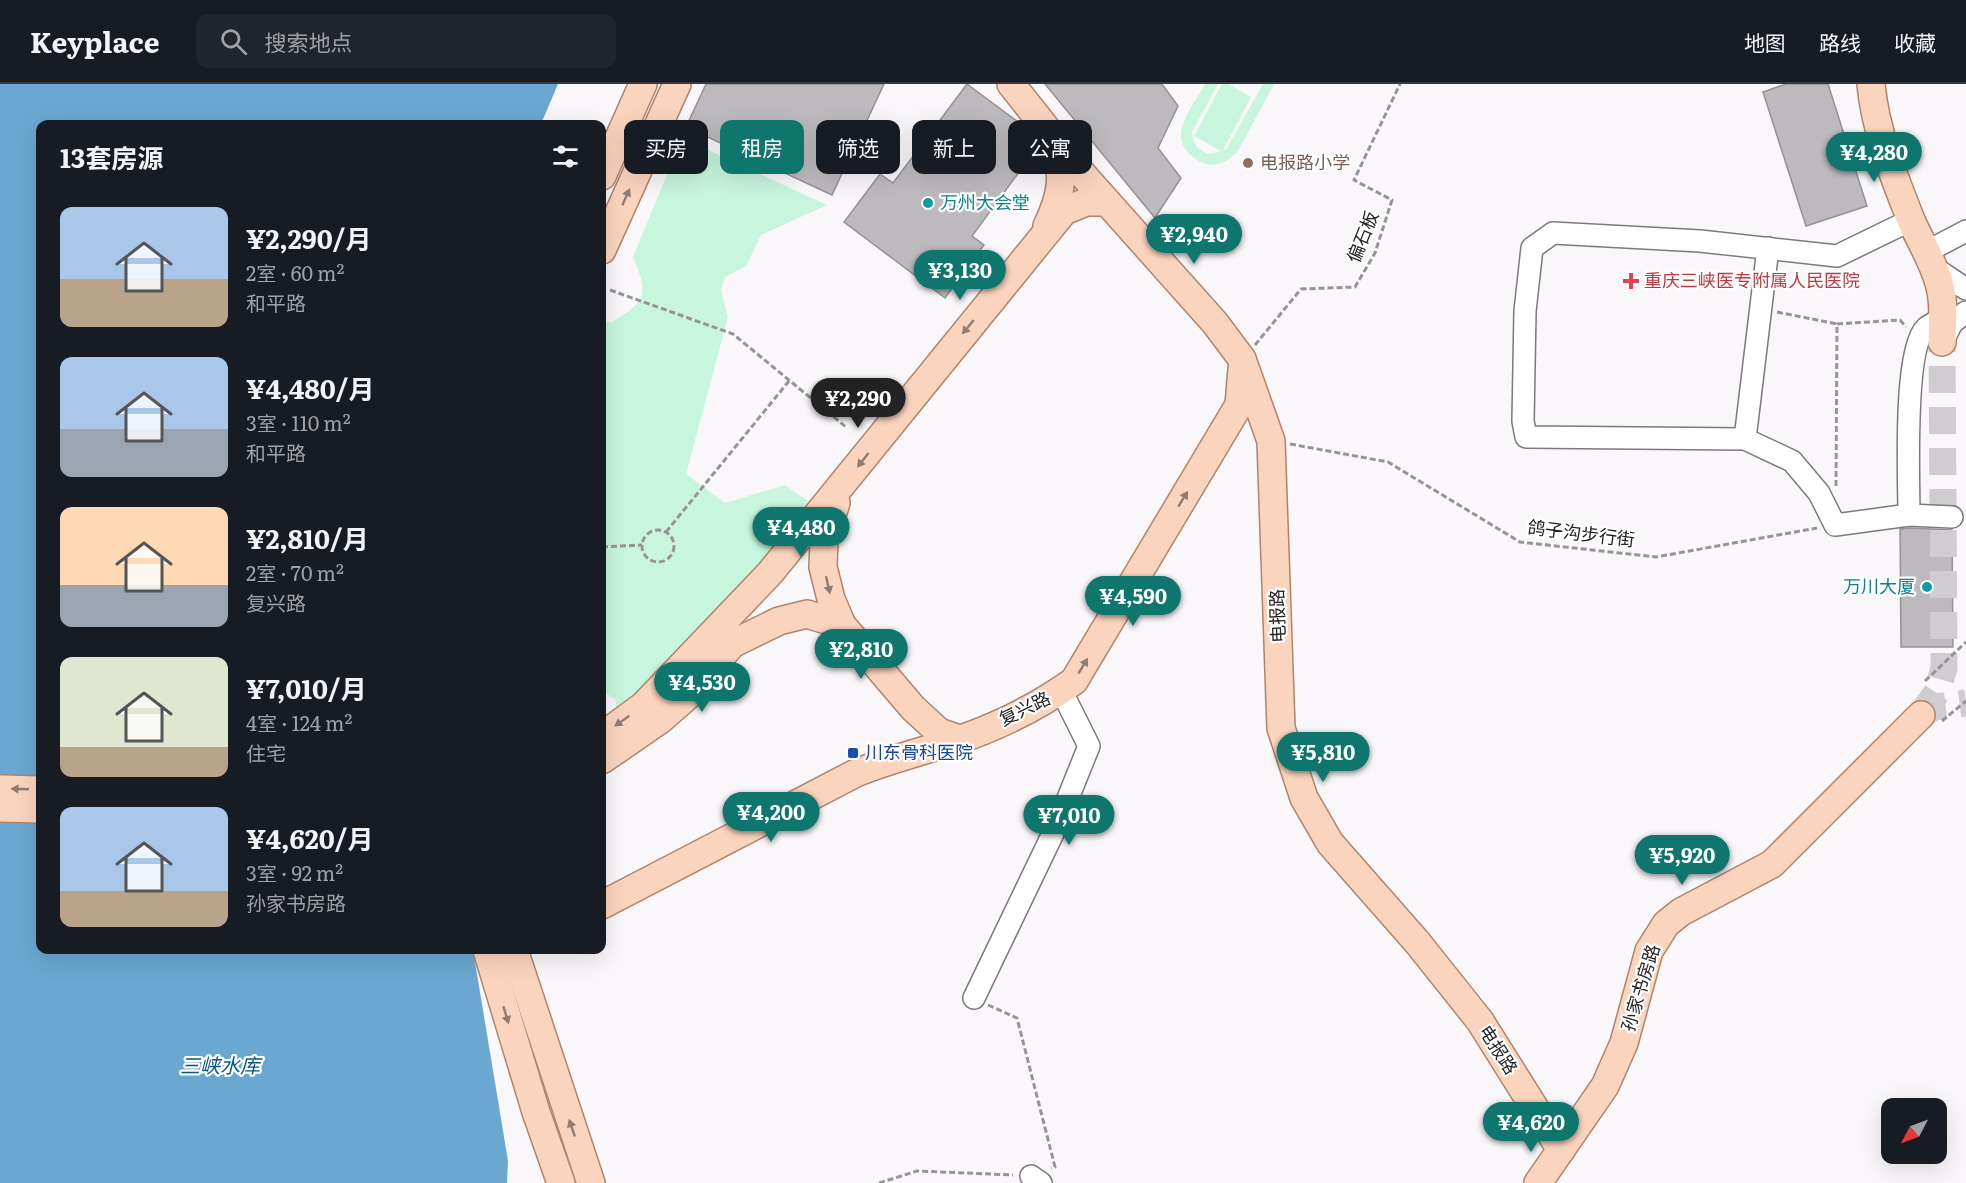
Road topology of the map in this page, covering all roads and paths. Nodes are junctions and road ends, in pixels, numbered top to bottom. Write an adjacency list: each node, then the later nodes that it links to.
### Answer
1 (643, 84): 7 (main road)
2 (677, 84): 14 (main road, one-way to 2)
3 (1011, 84): 6 (main road, 电报路)
4 (1400, 84): 22 (path, 偏石板)
5 (1872, 84): 11 (main road)
6 (1040, 120)
7 (606, 167)
8 (1062, 174): 13 (main road)
9 (1084, 174): 10 (main road, 电报路)
10 (1107, 202): 13 (main road); 22 (main road, 电报路)
11 (1911, 220): 15 (street); 16 (main road)
12 (1966, 231): 16 (street)
13 (1044, 232): 28 (main road, one-way to 28)
14 (606, 241)
15 (1768, 248): 19 (street); 27 (street)
16 (1930, 259): 17 (street); 21 (main road)
17 (1966, 289)
18 (610, 290): 23 (path)
19 (1762, 309): 20 (path); 27 (street)
20 (1837, 324): 21 (path); 29 (path)
21 (1942, 328): 30 (street)
22 (1242, 359): 25 (main road, 复兴路); 26 (main road, 电报路)
23 (789, 381): 24 (path); 33 (path)
24 (846, 427)
25 (1222, 436): 26 (main road); 39 (main road, 复兴路, one-way to 25)
26 (1270, 438): 32 (path, 鸽子沟步行街); 55 (main road, 电报路)
27 (1744, 439): 32 (street)
28 (841, 488): 36 (main road, one-way to 36); 43 (main road, one-way to 43)
29 (1836, 490)
30 (1909, 515): 31 (street); 32 (street)
31 (1952, 517)
32 (1835, 525)
33 (666, 532): 34 (path); 34 (path)
34 (642, 545): 35 (path)
35 (606, 547)
36 (842, 625): 41 (main road); 45 (main road)
37 (1966, 642): 38 (path)
38 (1925, 681)
39 (1061, 690): 44 (main road, 复兴路); 54 (street)
40 (1966, 701): 42 (path)
41 (913, 708): 44 (main road); 46 (main road)
42 (1931, 718): 55 (main road, 孙家书房路)
43 (606, 733)
44 (959, 739): 46 (main road, 复兴路)
45 (606, 757)
46 (882, 762): 51 (main road, 复兴路)
47 (0, 789): 48 (main road, one-way to 47)
48 (36, 790)
49 (0, 808): 50 (main road)
50 (36, 809)
51 (606, 903)
52 (495, 954): 57 (main road, one-way to 57)
53 (515, 954): 58 (main road, one-way to 53)
54 (974, 998): 56 (path)
55 (1561, 1150): 60 (main road, 孙家书房路)
56 (1036, 1179): 59 (path)
57 (561, 1183)
58 (591, 1183)
59 (879, 1183)
60 (1538, 1183)

